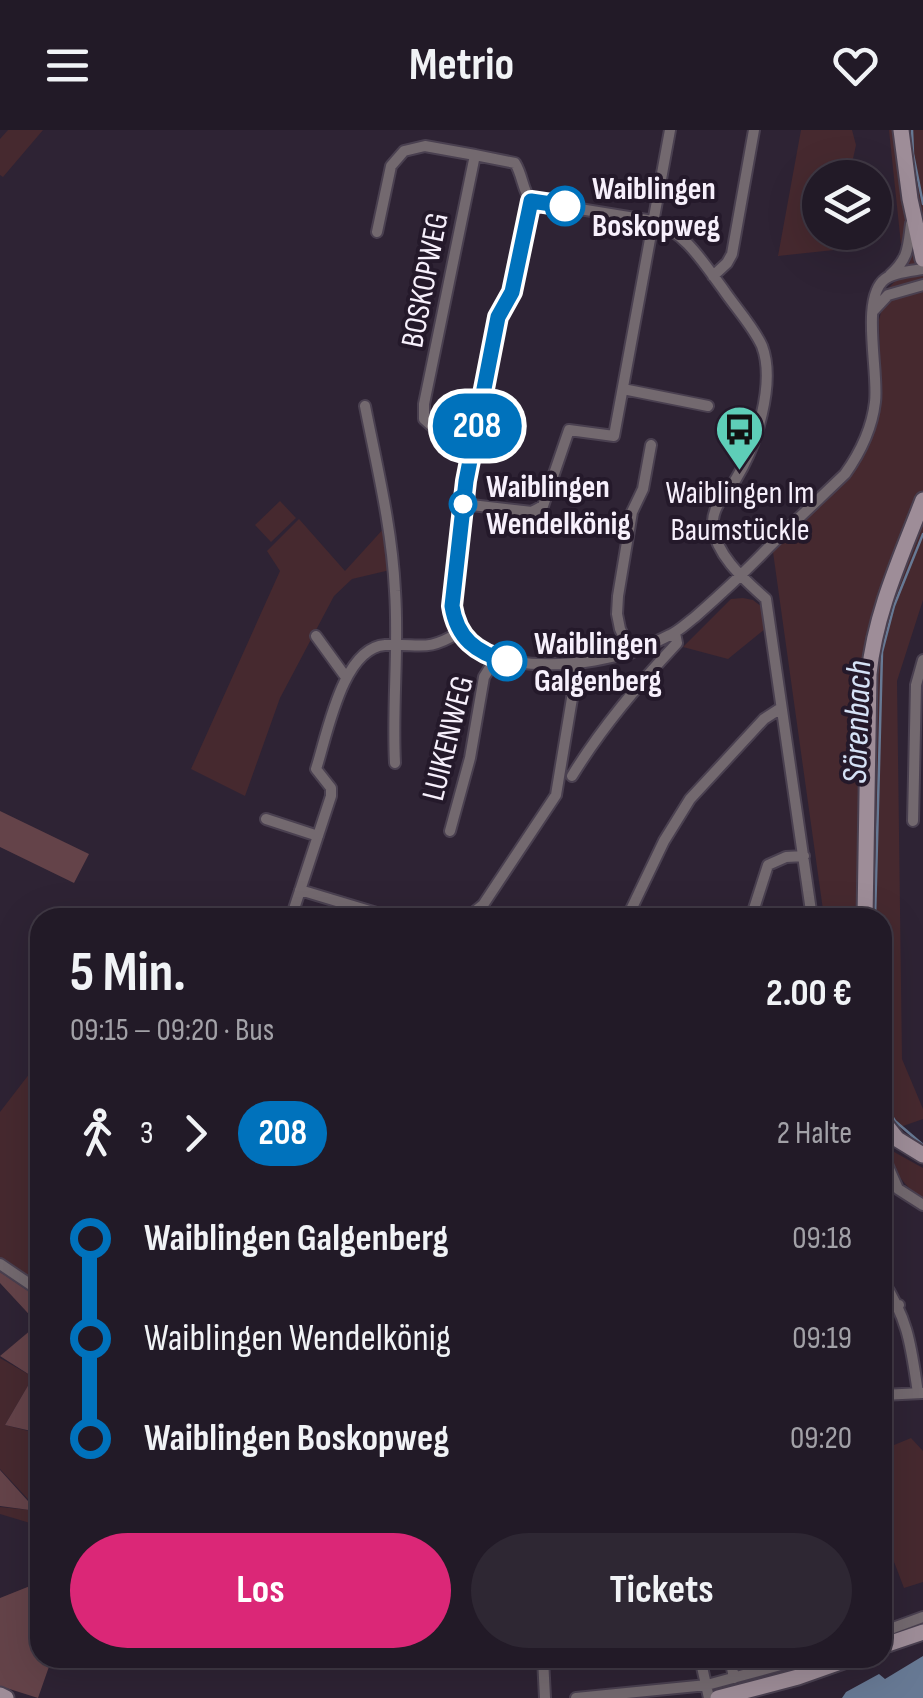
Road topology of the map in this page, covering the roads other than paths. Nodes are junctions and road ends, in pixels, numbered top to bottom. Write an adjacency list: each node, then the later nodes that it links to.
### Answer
1 (670, 130): 7 (street)
2 (754, 130): 11 (street)
3 (901, 130): 6 (street)
4 (475, 155): 5 (street, BOSKOPWEG); 8 (street, BOSKOPWEG); 18 (street, BOSKOPWEG)
5 (531, 201): 7 (street); 18 (street)
6 (914, 219): 9 (street); 12 (street)
7 (653, 221): 11 (street); 15 (street)
8 (377, 232)
9 (923, 259)
10 (923, 268): 12 (street)
11 (713, 276): 22 (street)
12 (886, 278): 14 (street)
13 (923, 285): 14 (street)
14 (871, 315): 22 (street)
15 (624, 389): 17 (street); 21 (street)
16 (365, 406): 26 (street)
17 (708, 406)
18 (475, 437): 21 (street)
19 (652, 445): 27 (street)
20 (923, 500): 49 (street)
21 (462, 504): 23 (street)
22 (742, 576): 24 (street); 32 (street)
23 (460, 632): 26 (street); 28 (street)
24 (675, 633): 27 (street); 33 (street)
25 (316, 636): 31 (street)
26 (398, 645): 31 (street); 35 (street)
27 (632, 653): 30 (street)
28 (496, 658): 30 (street); 39 (street, LUIKENWEG)
29 (923, 660): 38 (street)
30 (578, 662): 34 (street)
31 (345, 676): 40 (street)
32 (781, 708): 41 (street); 46 (street)
33 (584, 757): 34 (street); 36 (street)
34 (561, 758): 45 (street)
35 (395, 763)
36 (572, 776)
37 (266, 820): 40 (street)
38 (914, 821)
39 (450, 832)
40 (318, 836): 42 (street)
41 (804, 856): 47 (street); 48 (street)
42 (300, 890): 43 (street); 44 (street)
43 (294, 908)
44 (360, 908)
45 (480, 908)
46 (632, 908)
47 (754, 908)
48 (811, 908)
49 (865, 908)
50 (892, 1132): 51 (street)
51 (923, 1155)
52 (892, 1176): 53 (street)
53 (923, 1205)
54 (0, 1264): 55 (street)
55 (30, 1284)
56 (892, 1294): 57 (street)
57 (899, 1304): 58 (street); 59 (street)
58 (892, 1305)
59 (920, 1393): 60 (street)
60 (892, 1394)
61 (923, 1618): 62 (street)
62 (892, 1629)
63 (923, 1632): 64 (street)
64 (892, 1643)
65 (543, 1668): 71 (street)
66 (732, 1668): 69 (street)
67 (770, 1668): 69 (street)
68 (824, 1668): 70 (street)
69 (734, 1678): 70 (street)
70 (710, 1686): 72 (street); 73 (street)
71 (545, 1698)
72 (576, 1698)
73 (710, 1698)

